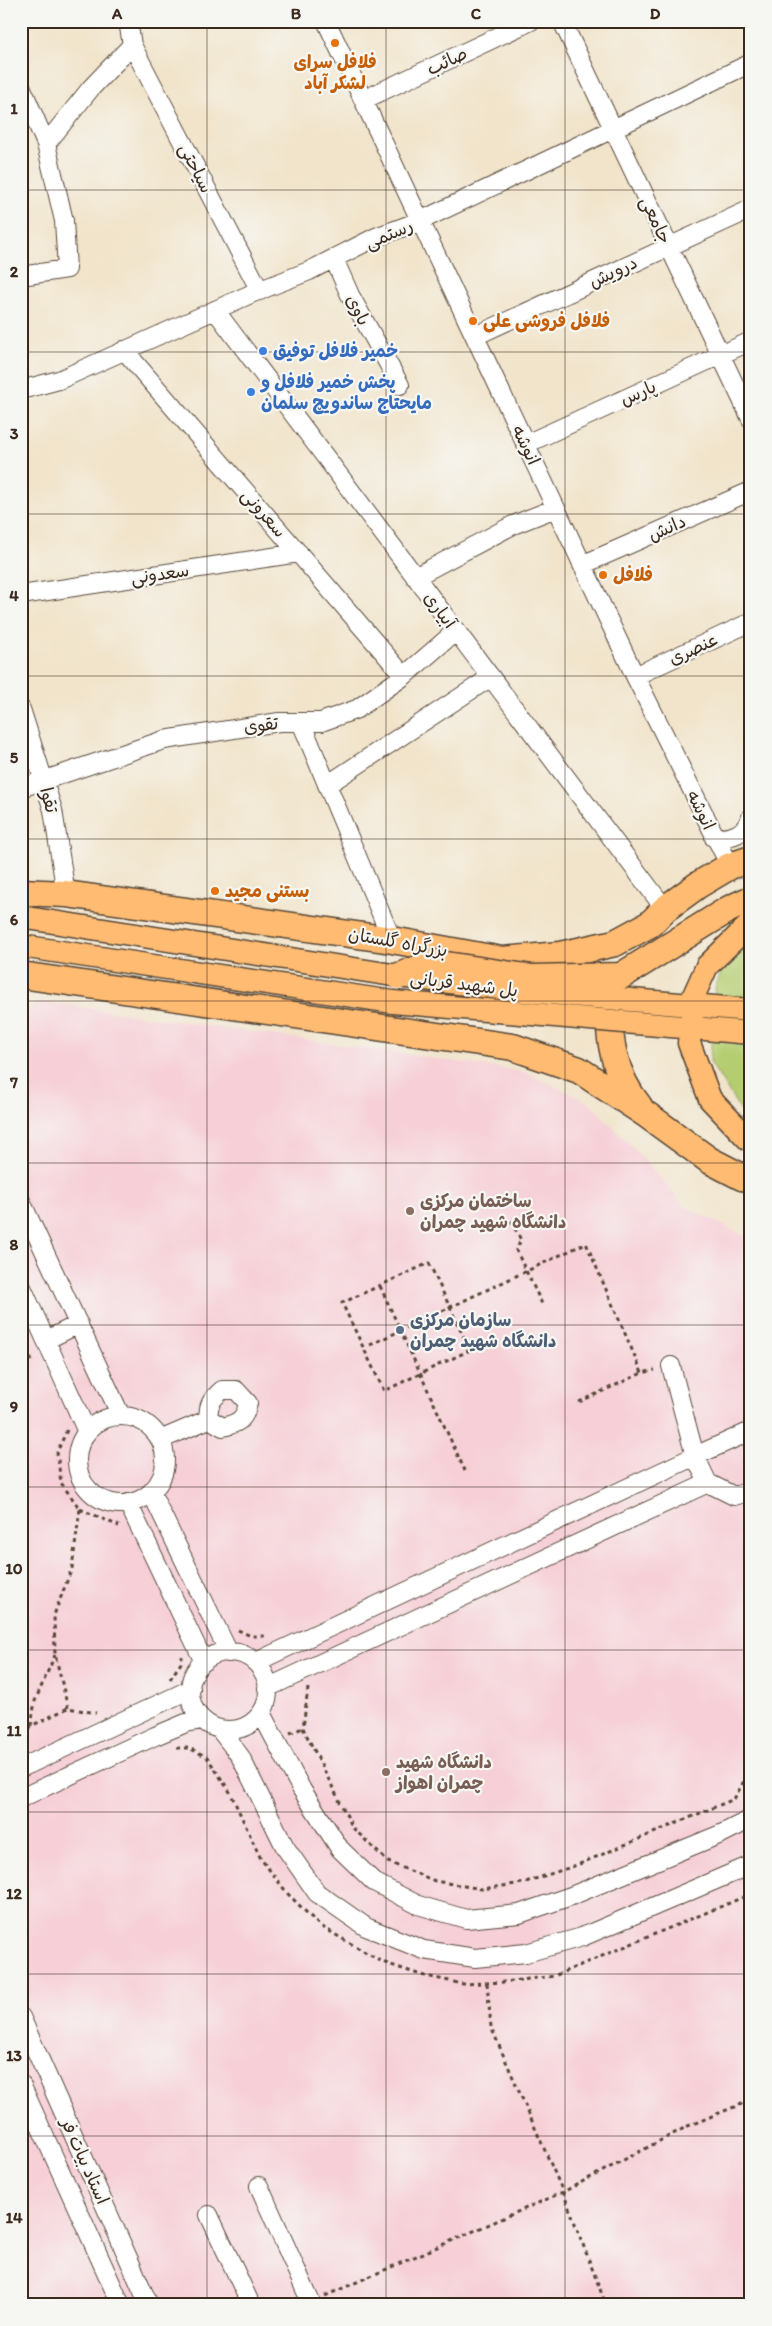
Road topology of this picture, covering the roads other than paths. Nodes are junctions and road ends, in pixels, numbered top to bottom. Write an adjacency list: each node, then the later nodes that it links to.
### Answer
1 (128, 21): 5 (street, سیاحتی)
2 (326, 21): 8 (street, انوشه)
3 (531, 21): 8 (street, صائب)
4 (562, 21): 9 (street, جامعی)
5 (132, 45): 10 (street); 16 (street, سیاحتی)
6 (751, 63): 9 (street, رستمی)
7 (21, 86): 10 (street)
8 (363, 100): 12 (street, انوشه)
9 (613, 129): 12 (street, رستمی); 13 (street, جامعی)
10 (46, 144): 15 (street)
11 (751, 209): 13 (street, درویش)
12 (420, 221): 14 (street, رستمی); 18 (street, انوشه)
13 (669, 246): 18 (street, درویش); 21 (street, جامعی)
14 (334, 259): 16 (street, رستمی); 22 (street, باوی)
15 (21, 276)
16 (260, 291): 17 (street, رستمی)
17 (214, 310): 20 (street, رستمی); 30 (street, آبیاری)
18 (475, 336): 25 (street, انوشه)
19 (751, 341): 21 (street, پارس)
20 (124, 350): 23 (street, رستمی); 28 (street, سعرونی)
21 (721, 356): 24 (street, جامعی); 25 (street, پارس)
22 (400, 385)
23 (21, 390)
24 (751, 419)
25 (526, 444): 27 (street, انوشه)
26 (751, 491): 29 (street, دانش)
27 (556, 508): 29 (street, انوشه); 30 (street)
28 (299, 553): 31 (street, سعدونی); 34 (street, سعرونی)
29 (582, 565): 35 (street, انوشه)
30 (415, 577): 33 (street, آبیاری)
31 (21, 595)
32 (751, 622): 35 (street, عنصری)
33 (456, 631): 34 (street, تقوی); 36 (street, آبیاری)
34 (404, 676): 38 (street, تقوی)
35 (635, 676): 43 (street, انوشه)
36 (491, 678): 40 (street); 49 (street, آبیاری)
37 (21, 709): 39 (street, تقوا)
38 (301, 722): 39 (street, تقوی); 40 (street)
39 (44, 782): 41 (street, تقوی); 46 (street, تقوا)
40 (327, 785): 51 (street)
41 (21, 788)
42 (751, 817): 43 (street)
43 (714, 838): 44 (street, انوشه)
44 (740, 863): 49 (highway, بزرگراه گلستان)
45 (21, 892): 46 (highway, بزرگراه گلستان)
46 (66, 894): 51 (highway, بزرگراه گلستان)
47 (751, 899): 54 (highway, پل شهید قربانی, bridge)
48 (21, 917): 54 (main road)
49 (658, 917): 51 (highway, بزرگراه گلستان); 57 (highway)
50 (751, 922): 58 (main road, bridge)
51 (392, 940)
52 (21, 946): 56 (main road, پل شهید قربانی, bridge)
53 (21, 975): 57 (highway)
54 (399, 976): 55 (main road, پل شهید قربانی, bridge)
55 (751, 1010)
56 (751, 1034)
57 (647, 1115): 59 (highway)
58 (751, 1142)
59 (748, 1181)
60 (21, 1201): 61 (street)
61 (27, 1226): 63 (street)
62 (21, 1285): 64 (street)
63 (79, 1324): 64 (street); 66 (street)
64 (46, 1340): 69 (street)
65 (671, 1366): 71 (street)
66 (121, 1416): 69 (street); 70 (street)
67 (209, 1419): 70 (street)
68 (751, 1431): 71 (street)
69 (87, 1432): 75 (street)
70 (160, 1440): 74 (street)
71 (695, 1456): 72 (street); 78 (street)
72 (708, 1483): 73 (street); 79 (street)
73 (751, 1491)
74 (151, 1492): 75 (street); 76 (street)
75 (128, 1503): 77 (street)
76 (229, 1653): 77 (street); 78 (street)
77 (204, 1662): 80 (street)
78 (256, 1662): 79 (street)
79 (267, 1688): 81 (street)
80 (190, 1689): 82 (street); 84 (street)
81 (261, 1713): 83 (street); 86 (street)
82 (202, 1720): 83 (street); 85 (street)
83 (220, 1730): 87 (street)
84 (21, 1768)
85 (21, 1798)
86 (751, 1819)
87 (751, 1865)
88 (21, 2017): 94 (street, استاد بیات فر)
89 (21, 2084): 93 (street, استاد بیات فر)
90 (259, 2186): 92 (street)
91 (209, 2215): 95 (street)
92 (312, 2304)
93 (121, 2305)
94 (149, 2305)
95 (251, 2305)

